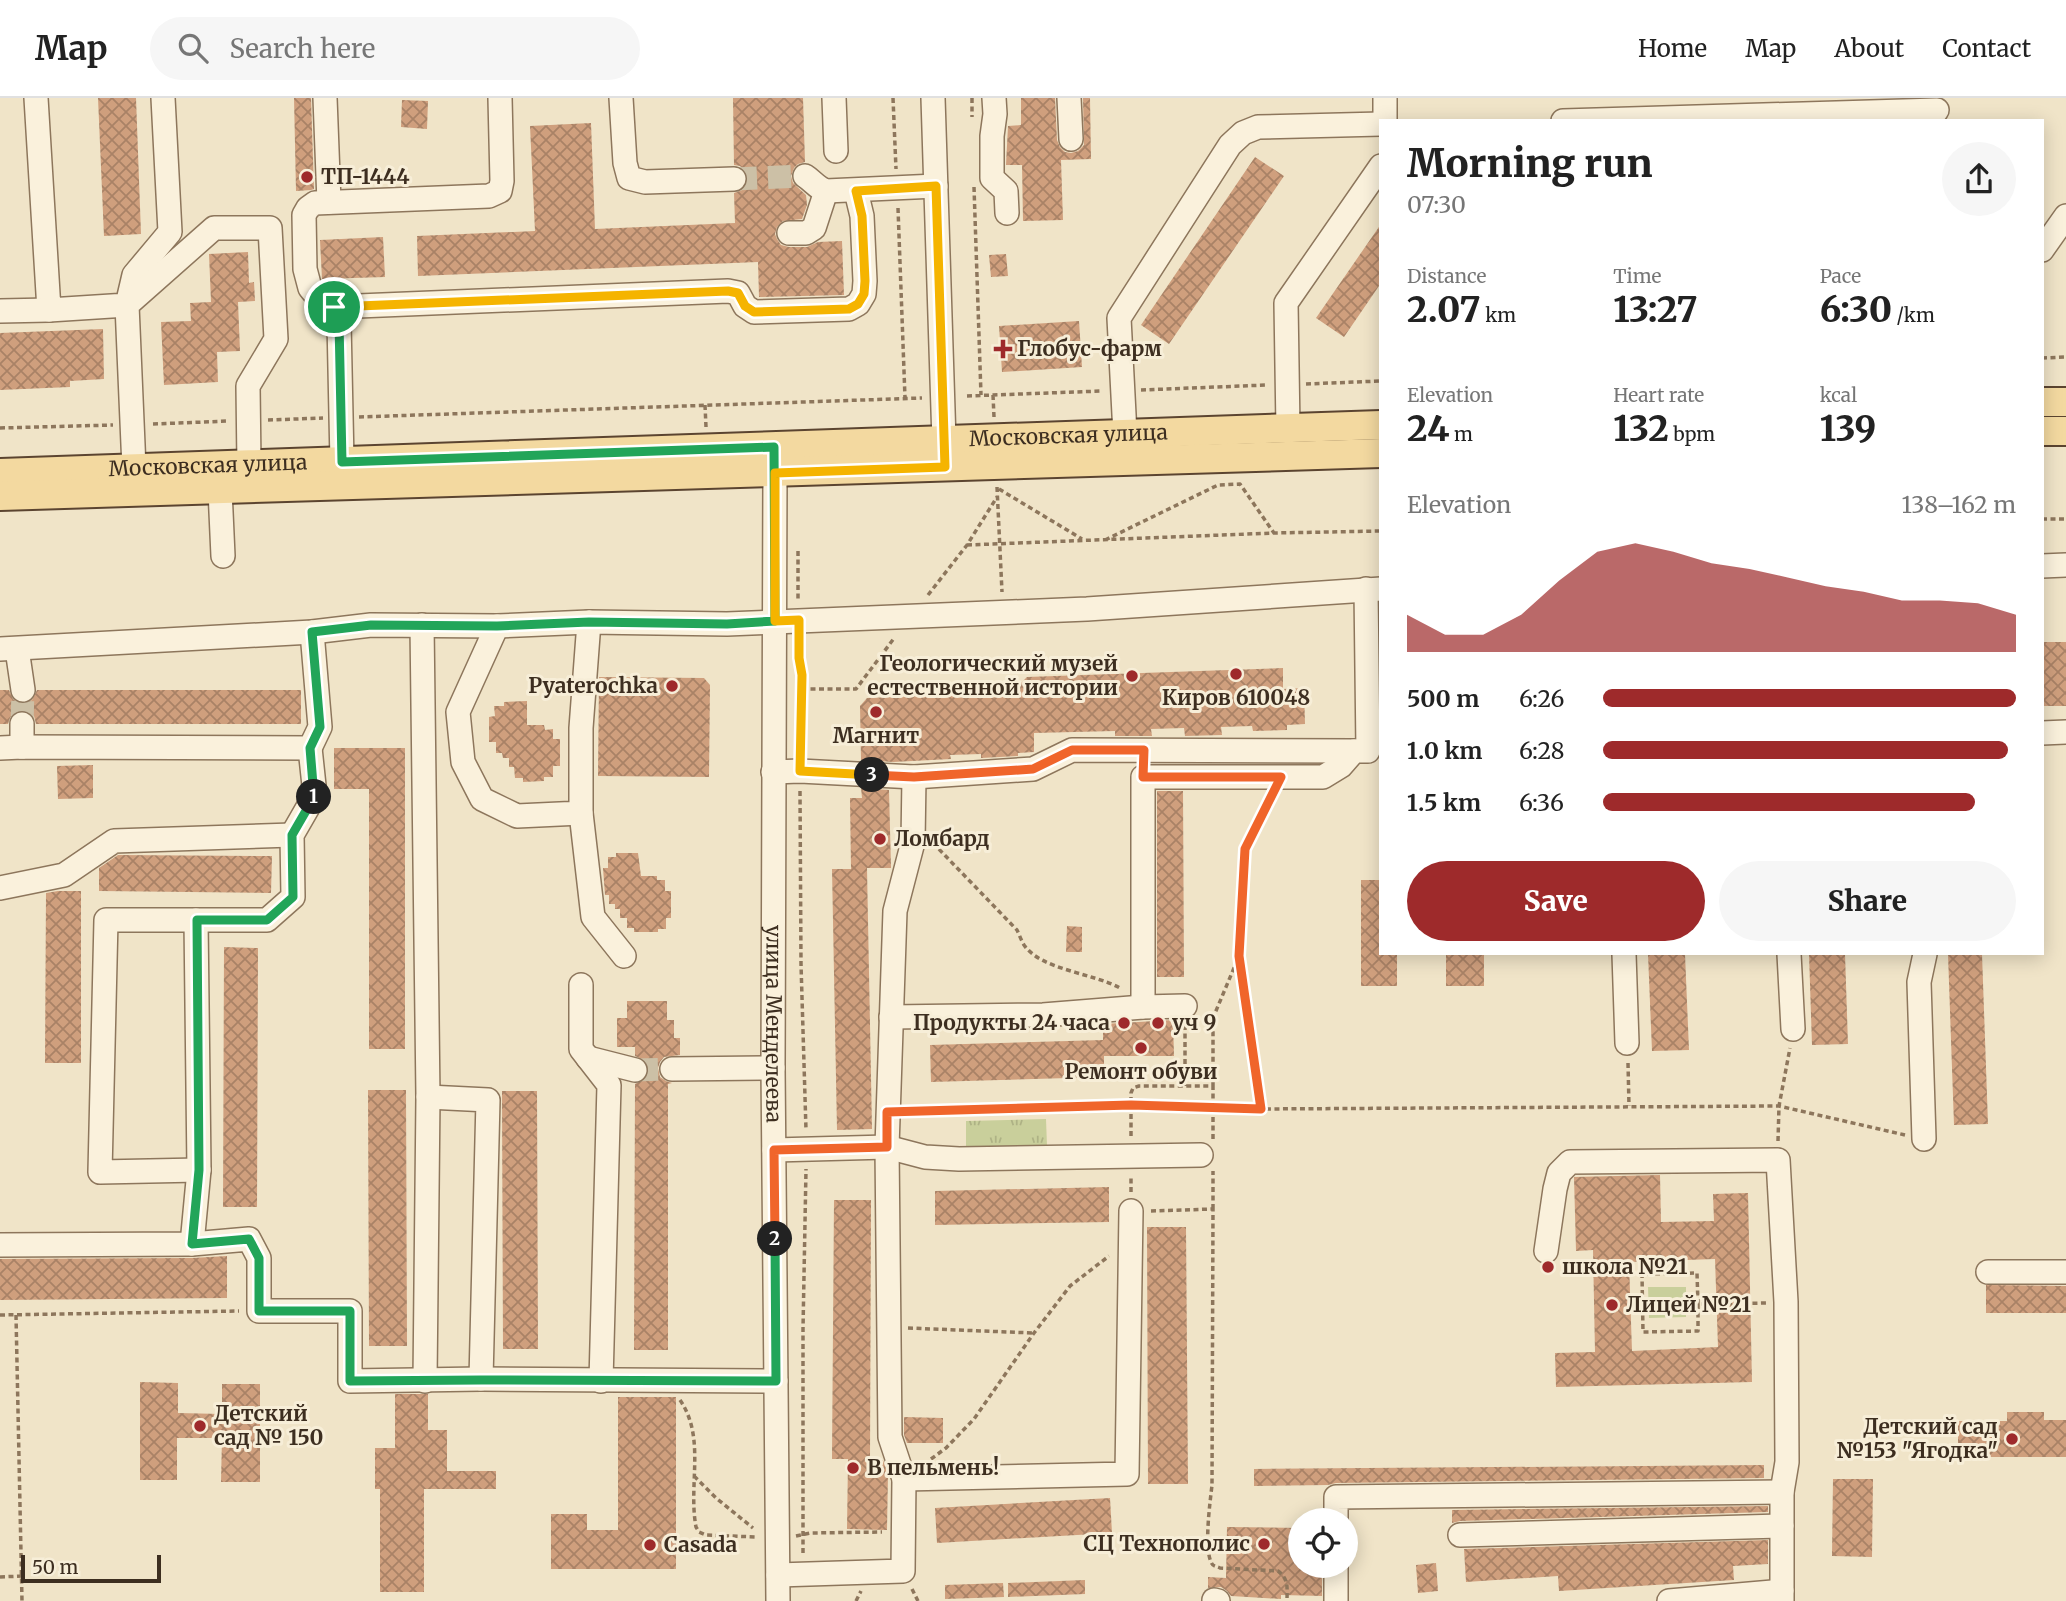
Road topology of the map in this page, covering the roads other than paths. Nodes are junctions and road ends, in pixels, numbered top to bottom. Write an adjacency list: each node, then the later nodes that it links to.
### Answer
1 (36, 98): 32 (street)
2 (163, 98): 30 (street)
3 (325, 98): 25 (street)
4 (500, 98): 25 (street)
5 (621, 98): 21 (street)
6 (834, 98): 18 (street)
7 (933, 98): 22 (street)
8 (995, 98): 26 (street)
9 (1069, 98): 17 (street)
10 (1385, 98): 14 (street)
11 (1640, 108): 13 (street); 15 (street)
12 (1940, 109): 13 (street)
13 (1759, 118)
14 (1383, 119)
15 (1594, 119)
16 (1379, 122): 40 (street)
17 (1071, 139)
18 (836, 151)
19 (1379, 169): 37 (street)
20 (806, 176): 23 (street)
21 (734, 179)
22 (936, 186): 24 (street); 42 (street)
23 (826, 191): 24 (street); 28 (street)
24 (856, 191): 31 (street)
25 (329, 202): 31 (street)
26 (1007, 213)
27 (2066, 216): 29 (street)
28 (789, 233)
29 (2044, 247)
30 (127, 304): 32 (street); 45 (street); 46 (street)
31 (334, 307): 44 (street)
32 (49, 310): 33 (street)
33 (0, 311)
34 (2044, 402): 35 (main road)
35 (2066, 402)
36 (1379, 425): 37 (main road, Московская улица)
37 (1288, 429): 40 (main road, Московская улица)
38 (2044, 431): 39 (main road)
39 (2066, 431)
40 (1125, 434): 42 (main road, Московская улица)
41 (1379, 453): 42 (main road, Московская улица)
42 (944, 454): 43 (main road, Московская улица)
43 (774, 460): 44 (main road, Московская улица); 48 (main road, Московская улица); 54 (street, улица Менделеева)
44 (342, 462): 45 (main road, Московская улица)
45 (250, 465): 46 (main road, Московская улица)
46 (134, 468): 47 (main road, Московская улица)
47 (0, 473)
48 (220, 490): 49 (main road, Московская улица); 50 (street)
49 (0, 496)
50 (223, 556)
51 (2066, 565): 52 (street)
52 (2044, 566)
53 (1373, 589): 54 (street); 68 (street)
54 (775, 621): 55 (street); 69 (street, улица Менделеева)
55 (589, 622): 57 (street); 72 (street)
56 (422, 625): 57 (street); 58 (street); 61 (street)
57 (497, 626): 62 (street)
58 (312, 632): 59 (street); 66 (street)
59 (8, 649): 60 (street)
60 (23, 690)
61 (422, 710): 62 (street); 90 (street)
62 (458, 712): 72 (street)
63 (2044, 733): 64 (street)
64 (2066, 733)
65 (15, 740): 66 (street)
66 (310, 748): 73 (street)
67 (1144, 750): 68 (street); 70 (street); 71 (street)
68 (1368, 751): 71 (street)
69 (773, 772): 70 (street); 87 (street, улица Менделеева)
70 (914, 777): 83 (street)
71 (1143, 777): 82 (street)
72 (581, 813): 79 (street)
73 (292, 835): 74 (street); 75 (street)
74 (0, 888)
75 (197, 920): 95 (street); 95 (street)
76 (1624, 955): 85 (street)
77 (1789, 955): 84 (street)
78 (1925, 955): 91 (street)
79 (624, 956)
80 (581, 985): 86 (street)
81 (1185, 1006): 82 (street)
82 (1143, 1007): 83 (street)
83 (891, 1017): 92 (street)
84 (1793, 1029)
85 (1627, 1043)
86 (588, 1058): 89 (street); 104 (street)
87 (773, 1068): 88 (street); 93 (street, улица Менделеева)
88 (672, 1069)
89 (635, 1070)
90 (428, 1097): 102 (street); 103 (street)
91 (1924, 1139)
92 (887, 1147): 93 (street); 94 (street); 106 (street)
93 (774, 1150): 105 (street, улица Менделеева)
94 (1209, 1157)
95 (199, 1170): 97 (street)
96 (1131, 1211): 106 (street)
97 (192, 1244): 98 (street); 103 (street)
98 (0, 1245)
99 (1546, 1251): 107 (street)
100 (1988, 1272): 101 (street)
101 (2066, 1272)
102 (481, 1380): 103 (street); 104 (street)
103 (425, 1381)
104 (601, 1381): 105 (street)
105 (776, 1381): 111 (street, улица Менделеева)
106 (904, 1479): 111 (street)
107 (1782, 1492): 108 (street); 109 (street)
108 (1336, 1508)
109 (1782, 1527): 110 (street); 113 (street)
110 (1460, 1535)
111 (778, 1575): 114 (street, улица Менделеева)
112 (1336, 1578): 115 (street)
113 (1782, 1596): 116 (street)
114 (778, 1601)
115 (1336, 1601)
116 (1669, 1601)

